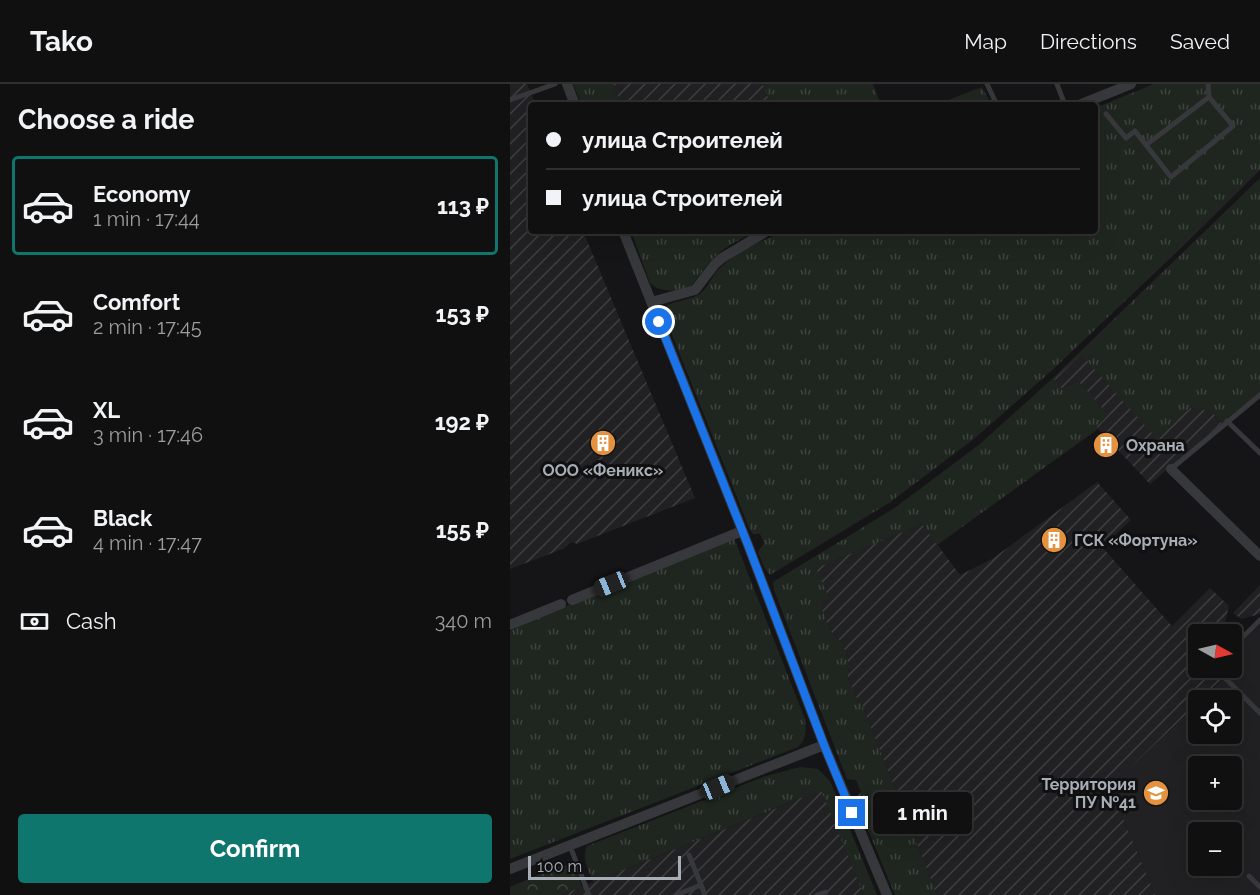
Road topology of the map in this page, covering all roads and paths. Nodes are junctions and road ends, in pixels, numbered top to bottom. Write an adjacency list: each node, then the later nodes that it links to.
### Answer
1 (555, 84): 8 (lane)
2 (567, 84): 9 (street)
3 (987, 84): 10 (lane)
4 (1057, 84): 11 (lane)
5 (1131, 84): 12 (street)
6 (1208, 84): 7 (lane)
7 (1209, 97): 14 (lane); 14 (lane)
8 (510, 100)
9 (574, 102)
10 (996, 102)
11 (1064, 102)
12 (1086, 102)
13 (1106, 114): 14 (lane)
14 (1146, 145)
15 (624, 234): 17 (street)
16 (762, 234): 17 (street)
17 (651, 302): 22 (street)
18 (1260, 395): 19 (lane)
19 (1227, 421): 20 (lane); 21 (lane)
20 (1260, 453)
21 (1171, 469): 23 (street)
22 (742, 531): 25 (street); 29 (street)
23 (1260, 556)
24 (1260, 620): 26 (lane)
25 (511, 622)
26 (1242, 638)
27 (1225, 678): 28 (lane)
28 (1260, 713)
29 (824, 745): 30 (street); 41 (street)
30 (570, 845): 32 (street); 37 (lane)
31 (689, 855): 34 (lane)
32 (510, 869)
33 (1249, 876): 35 (lane)
34 (701, 885): 38 (lane); 39 (lane)
35 (1260, 887)
36 (826, 892): 40 (lane)
37 (589, 895)
38 (676, 895)
39 (705, 895)
40 (817, 895)
41 (887, 895)

